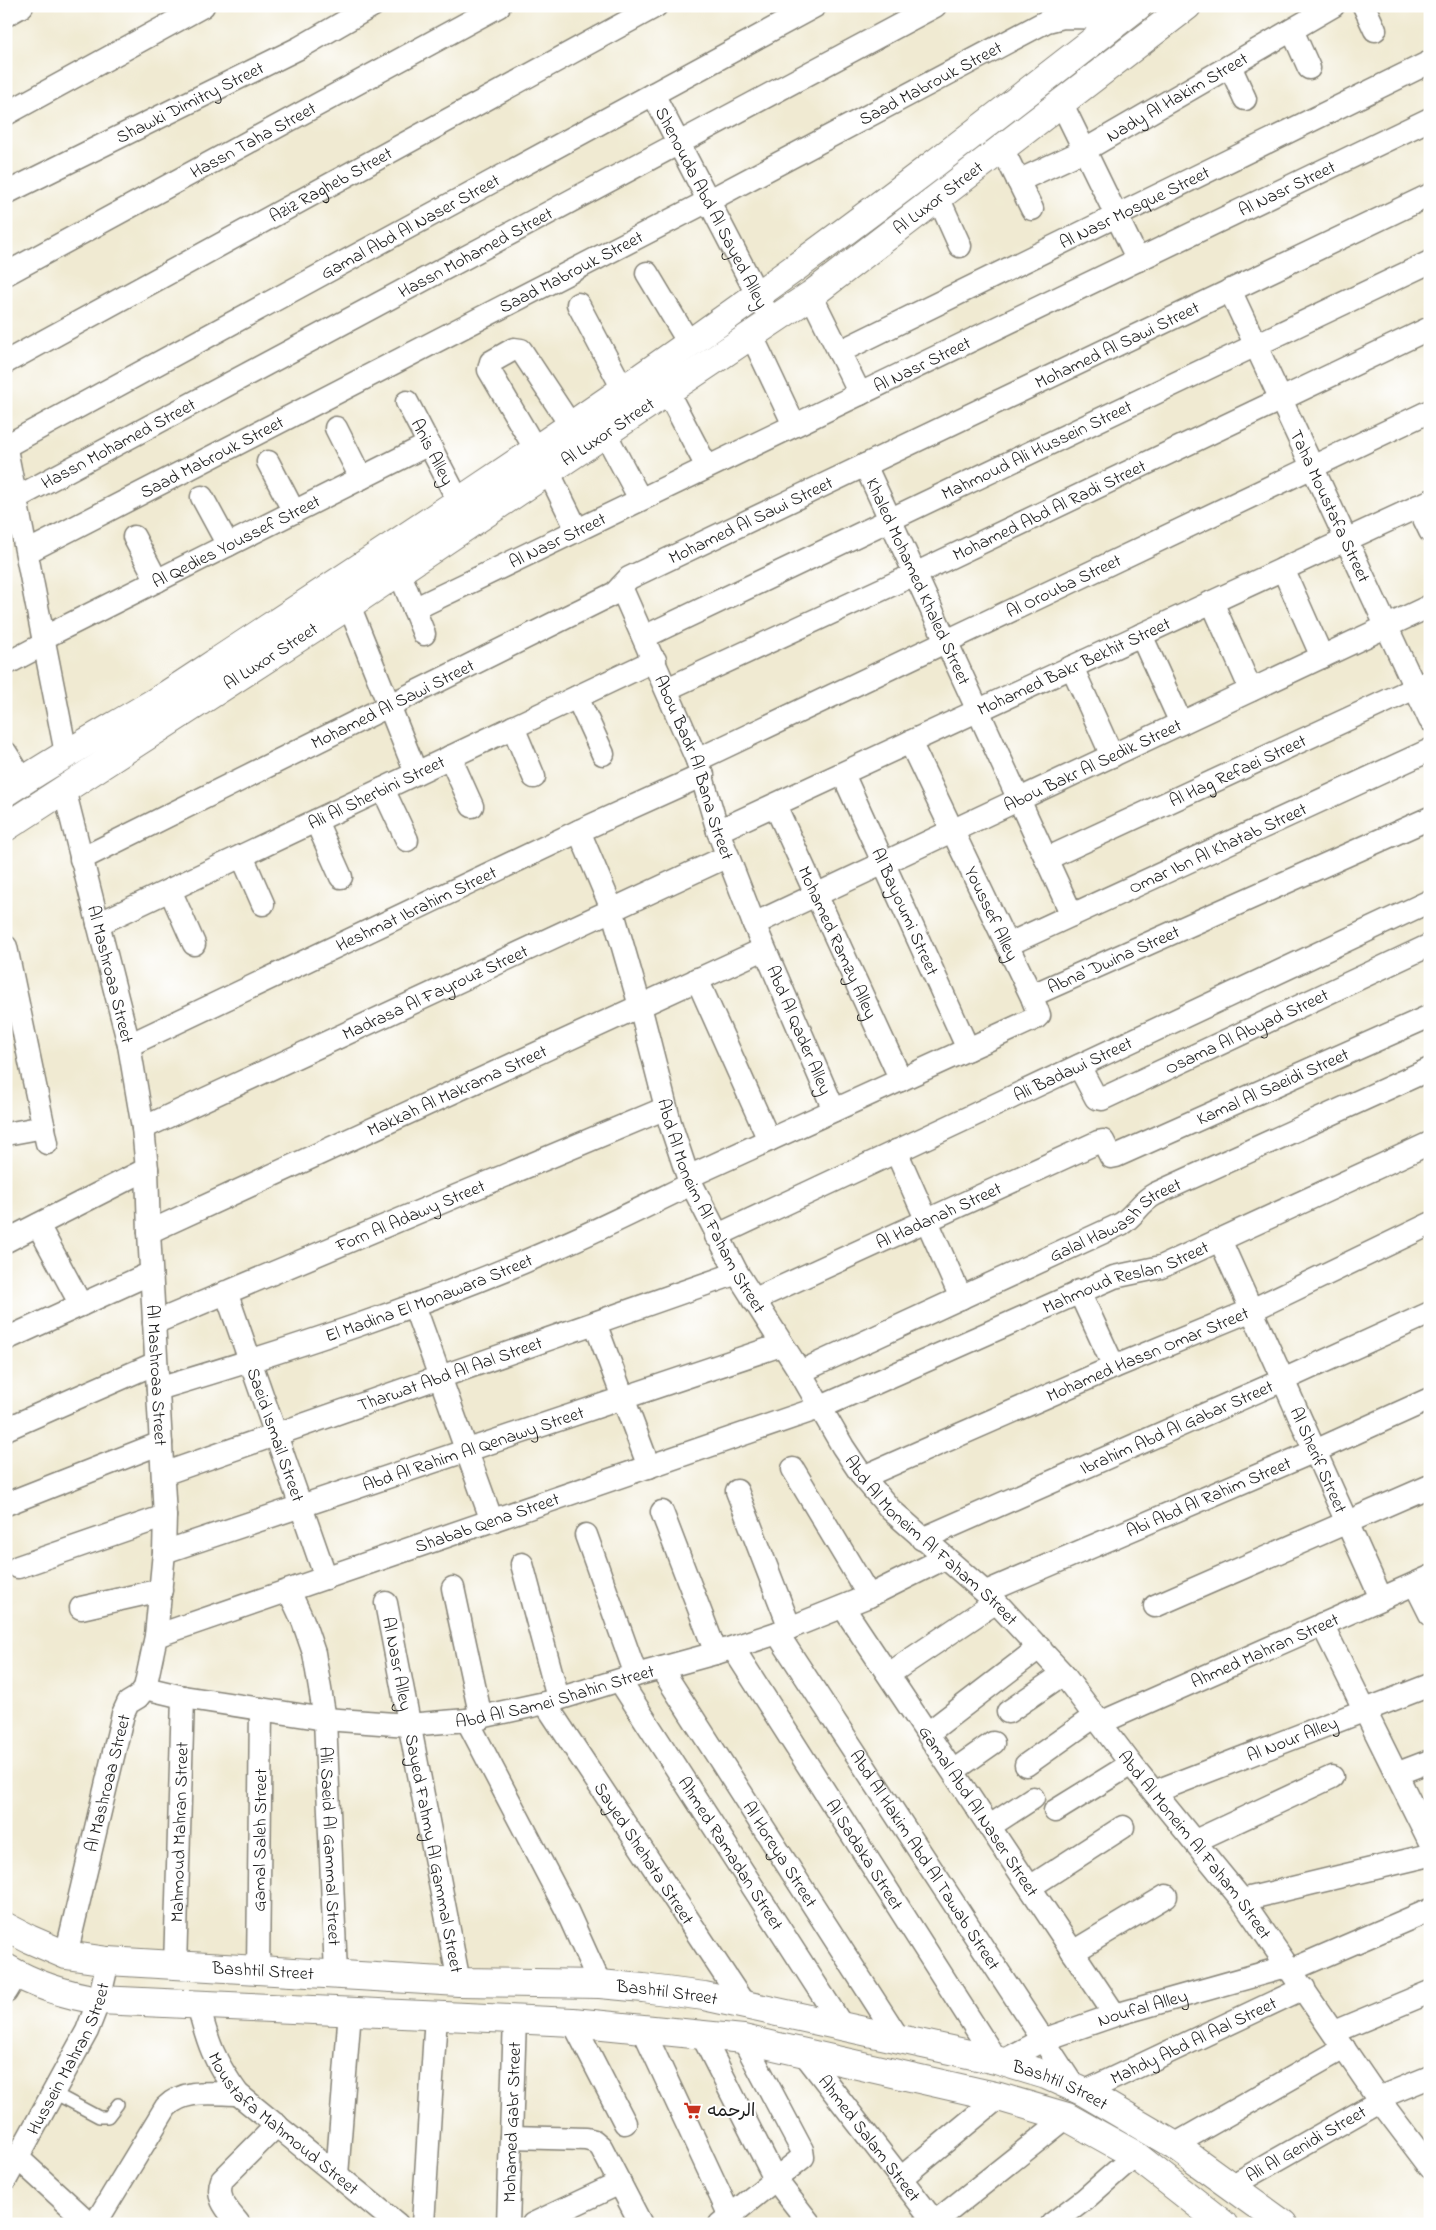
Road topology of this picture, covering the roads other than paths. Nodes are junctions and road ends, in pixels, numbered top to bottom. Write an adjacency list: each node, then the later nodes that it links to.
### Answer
1 (22, 6): 12 (street)
2 (203, 6): 21 (street)
3 (372, 6): 27 (street, Shawki Dimitry Street)
4 (499, 6): 37 (street, Hassn Taha Street)
5 (656, 6): 47 (street, Aziz Ragheb Street)
6 (815, 6): 18 (street, Gamal Abd Al Naser Street)
7 (935, 6): 23 (street, Hassn Mohamed Street)
8 (1187, 6): 20 (street, Al Luxor Street)
9 (1333, 6): 13 (street, Nady Al Hakim Street)
10 (1364, 6): 14 (street)
11 (1131, 12): 30 (street, Saad Mabrouk Street); 40 (street, Al Luxor Street)
12 (6, 15)
13 (1292, 30): 16 (street, Nady Al Hakim Street); 17 (street)
14 (1375, 30)
15 (1430, 62): 32 (street, Al Nasr Mosque Street)
16 (1230, 66): 19 (street); 25 (street, Nady Al Hakim Street)
17 (1309, 68)
18 (653, 94): 23 (street, Shenouda Abd Al Sayed Alley); 59 (street, Gamal Abd Al Naser Street)
19 (1245, 99)
20 (1061, 102): 24 (street, Al Luxor Street); 25 (street)
21 (6, 114)
22 (1430, 119): 34 (street, Al Nasr Street)
23 (678, 143): 30 (street, Shenouda Abd Al Sayed Alley); 70 (street, Hassn Mohamed Street)
24 (1002, 148): 26 (street); 29 (street, Al Luxor Street)
25 (1085, 150): 26 (street, Nady Al Hakim Street); 32 (street)
26 (1018, 181): 31 (street)
27 (6, 193)
28 (1430, 195): 38 (street, Mohamed Al Sawi Street)
29 (938, 197): 33 (street); 39 (street, Al Luxor Street)
30 (708, 201): 40 (street, Shenouda Abd Al Sayed Alley); 78 (street, Saad Mabrouk Street)
31 (1032, 209)
32 (1117, 216): 34 (street); 46 (street, Al Nasr Mosque Street)
33 (960, 246)
34 (1138, 260): 50 (street, Al Nasr Street)
35 (1430, 262): 45 (street, Mahmoud Ali Hussein Street)
36 (647, 273): 44 (street)
37 (6, 274)
38 (1230, 290): 45 (street, Taha Moustafa Street); 62 (street, Mohamed Al Sawi Street)
39 (811, 294): 42 (street, Al Luxor Street); 46 (street)
40 (757, 296): 42 (street, Shenouda Abd Al Sayed Alley); 44 (street, Al Luxor Street)
41 (578, 304): 48 (street)
42 (761, 328): 49 (street, Al Luxor Street); 54 (street, Shenouda Abd Al Sayed Alley)
43 (1430, 328): 51 (street, Mohamed Abd Al Radi Street)
44 (689, 343): 48 (street, Al Luxor Street)
45 (1256, 345): 51 (street, Taha Moustafa Street); 72 (street, Mahmoud Ali Hussein Street)
46 (839, 352): 50 (street)
47 (6, 362)
48 (623, 389): 55 (street, Al Luxor Street)
49 (667, 391): 57 (street, Al Luxor Street); 63 (street)
50 (860, 394): 54 (street, Al Nasr Street)
51 (1281, 399): 64 (street, Taha Moustafa Street); 81 (street, Mohamed Abd Al Radi Street)
52 (407, 402): 58 (street, Anis Alley)
53 (1430, 412): 64 (street, Al Orouba Street)
54 (794, 425): 63 (street, Al Nasr Street)
55 (571, 426): 60 (street, Al Luxor Street); 60 (street)
56 (336, 428): 65 (street)
57 (605, 433): 60 (street, Al Luxor Street); 67 (street)
58 (429, 444): 65 (street, Al Qedies Youssef Street); 68 (street, Anis Alley)
59 (6, 447): 70 (street)
60 (542, 460): 68 (street, Al Luxor Street); 73 (street); 80 (street, Al Luxor Street)
61 (268, 462): 71 (street)
62 (865, 465): 72 (street, Khaled Mohamed Khaled Street); 83 (street, Mohamed Al Sawi Street)
63 (707, 467): 67 (street, Al Nasr Street)
64 (1312, 467): 76 (street, Taha Moustafa Street); 93 (street, Al Orouba Street)
65 (361, 478): 71 (street, Al Qedies Youssef Street)
66 (202, 497): 77 (street)
67 (640, 499): 73 (street, Al Nasr Street)
68 (459, 502): 110 (street, Al Luxor Street)
69 (1424, 504): 74 (street); 76 (street, Mohamed Bakr Bekhit Street)
70 (14, 512): 78 (street)
71 (294, 512): 77 (street, Al Qedies Youssef Street)
72 (890, 520): 81 (street, Khaled Mohamed Khaled Street); 91 (street, Mahmoud Ali Hussein Street)
73 (577, 530): 87 (street, Al Nasr Street)
74 (1430, 531)
75 (134, 537): 82 (street)
76 (1346, 540): 79 (street, Mohamed Bakr Bekhit Street); 88 (street, Taha Moustafa Street)
77 (228, 545): 82 (street, Al Qedies Youssef Street)
78 (26, 552): 92 (street)
79 (1283, 569): 84 (street, Mohamed Bakr Bekhit Street); 94 (street)
80 (399, 570): 85 (street, Al Luxor Street); 87 (street)
81 (915, 574): 93 (street, Khaled Mohamed Khaled Street); 99 (street, Mohamed Abd Al Radi Street)
82 (157, 581): 92 (street, Al Qedies Youssef Street)
83 (621, 587): 91 (street, Abou Badr Al Bana Street); 102 (street, Mohamed Al Sawi Street)
84 (1212, 602): 90 (street, Mohamed Bakr Bekhit Street); 100 (street)
85 (349, 605): 102 (street); 119 (street, Al Luxor Street)
86 (1430, 606): 88 (street, Abou Bakr Al Sedik Street)
87 (414, 609): 89 (street)
88 (1386, 626): 94 (street, Abou Bakr Al Sedik Street); 98 (street, Taha Moustafa Street)
89 (424, 634)
90 (1141, 635): 97 (street, Mohamed Bakr Bekhit Street); 105 (street)
91 (644, 637): 95 (street, Abou Badr Al Bana Street)
92 (44, 641): 96 (street, Al Qedies Youssef Street); 110 (street)
93 (946, 642): 103 (street, Khaled Mohamed Khaled Street); 114 (street, Al Orouba Street)
94 (1322, 657): 100 (street, Abou Bakr Al Sedik Street)
95 (655, 660): 99 (street, Abou Badr Al Bana Street); 101 (street, Ali Al Sherbini Street)
96 (6, 664)
97 (1072, 667): 103 (street, Mohamed Bakr Bekhit Street); 112 (street)
98 (1422, 685): 104 (street, Taha Moustafa Street); 134 (street, Al Hag Refaei Street)
99 (667, 689): 114 (street, Abou Badr Al Bana Street)
100 (1251, 690): 105 (street, Abou Bakr Al Sedik Street)
101 (577, 697): 106 (street, Ali Al Sherbini Street); 111 (street)
102 (390, 705): 115 (street); 133 (street, Mohamed Al Sawi Street)
103 (978, 711): 107 (street, Mohamed Bakr Bekhit Street); 121 (street, Khaled Mohamed Khaled Street)
104 (1430, 720)
105 (1181, 723): 112 (street, Abou Bakr Al Sedik Street)
106 (513, 727): 113 (street, Ali Al Sherbini Street); 117 (street)
107 (910, 742): 116 (street, Mohamed Bakr Bekhit Street); 127 (street, Youssef Alley)
108 (1430, 750): 142 (street, Omar Ibn Al Khatab Street)
109 (6, 753): 118 (street)
110 (66, 753): 118 (street, Al Luxor Street)
111 (603, 754)
112 (1112, 756): 121 (street, Abou Bakr Al Sedik Street)
113 (450, 757): 115 (street, Ali Al Sherbini Street); 123 (street)
114 (700, 767): 128 (street, Heshmat Ibrahim Street); 129 (street, Abou Badr Al Bana Street)
115 (416, 773): 120 (street, Ali Al Sherbini Street)
116 (843, 774): 122 (street, Mohamed Bakr Bekhit Street); 135 (street, Al Bayoumi Street)
117 (534, 776)
118 (15, 786)
119 (64, 789): 126 (street, Al Luxor Street); 133 (street, Al Mashroaa Street)
120 (383, 789): 125 (street, Ali Al Sherbini Street); 130 (street)
121 (1018, 800): 127 (street, Abou Bakr Al Sedik Street); 134 (street, Khaled Mohamed Khaled Street)
122 (775, 805): 129 (street, Mohamed Bakr Bekhit Street); 138 (street, Mohamed Ramzy Alley)
123 (472, 806)
124 (1430, 818): 151 (street, Abna' Dwina Street)
125 (316, 821): 131 (street, Ali Al Sherbini Street); 136 (street)
126 (6, 828)
127 (952, 830): 135 (street, Abou Bakr Al Sedik Street); 146 (street, Youssef Alley)
128 (579, 831): 141 (street, Abd Al Moneim Al Faham Street); 154 (street, Heshmat Ibrahim Street)
129 (718, 831): 132 (street, Abou Badr Al Bana Street)
130 (407, 840)
131 (242, 856): 137 (street, Ali Al Sherbini Street); 140 (street)
132 (728, 856): 141 (street, Madrasa Al Fayrouz Street); 144 (street, Abou Badr Al Bana Street)
133 (81, 858): 143 (street, Al Mashroaa Street)
134 (1046, 859): 142 (street, Khaled Mohamed Khaled Street)
135 (883, 863): 138 (street, Abou Bakr Al Sedik Street); 155 (street, Al Bayoumi Street)
136 (341, 877)
137 (170, 890): 143 (street, Ali Al Sherbini Street); 145 (street)
138 (816, 895): 144 (street, Abou Bakr Al Sedik Street); 158 (street, Mohamed Ramzy Alley)
139 (1430, 902): 156 (street, Ali Badawi Street)
140 (263, 904)
141 (612, 909): 152 (street, Abd Al Moneim Al Faham Street); 161 (street, Madrasa Al Fayrouz Street)
142 (1072, 915): 146 (street, Omar Ibn Al Khatab Street)
143 (98, 924): 154 (street, Al Mashroaa Street)
144 (754, 924): 149 (street, Abou Badr Al Bana Street)
145 (194, 944)
146 (1007, 945): 151 (street, Youssef Alley)
147 (1430, 946): 156 (street, Osama Al Abyad Street)
148 (6, 947): 162 (street)
149 (764, 949): 150 (street, Makkah Al Makrama Street); 160 (street, Abd Al Qader Alley)
150 (697, 979): 152 (street, Makkah Al Makrama Street); 163 (street)
151 (1032, 997): 155 (street, Abna' Dwina Street)
152 (640, 1006): 159 (street, Abd Al Moneim Al Faham Street); 172 (street, Makkah Al Makrama Street)
153 (1430, 1016): 166 (street, Kamal Al Saeidi Street)
154 (129, 1045): 161 (street, Al Mashroaa Street)
155 (968, 1049): 158 (street, Abna' Dwina Street)
156 (1079, 1066): 165 (street, Ali Badawi Street)
157 (1430, 1069): 180 (street, Galal Hawash Street)
158 (901, 1080): 160 (street, Abna' Dwina Street)
159 (666, 1108): 168 (street, Abd Al Moneim Al Faham Street); 179 (street, Forn Al Adawy Street)
160 (834, 1110): 163 (street, Abna' Dwina Street)
161 (144, 1128): 167 (street, Al Mashroaa Street)
162 (6, 1134)
163 (769, 1140): 168 (street, Abna' Dwina Street)
164 (1430, 1143): 174 (street, Mahmoud Reslan Street)
165 (896, 1151): 169 (street); 173 (street, Ali Badawi Street)
166 (1116, 1156): 169 (street, Al Hadanah Street)
167 (148, 1169): 171 (street); 172 (street, Al Mashroaa Street)
168 (689, 1181): 173 (street, Abd Al Moneim Al Faham Street); 183 (street, El Madina El Monawara Street)
169 (926, 1220): 180 (street); 181 (street, Al Hadanah Street)
170 (1430, 1224): 184 (street, Mohamed Hassn Omar Street)
171 (38, 1226): 175 (street); 182 (street)
172 (148, 1232): 177 (street, Al Mashroaa Street)
173 (716, 1236): 176 (street, Abd Al Moneim Al Faham Street)
174 (1220, 1240): 178 (street, Mahmoud Reslan Street); 184 (street, Al Sherif Street)
175 (6, 1241)
176 (736, 1273): 181 (street, Abd Al Moneim Al Faham Street); 187 (street, Tharwat Abd Al Aal Street)
177 (151, 1274): 182 (street); 186 (street, Al Mashroaa Street)
178 (1080, 1291): 192 (street); 199 (street, Mahmoud Reslan Street)
179 (226, 1292): 186 (street, Forn Al Adawy Street); 190 (street, Saeid Ismail Street)
180 (961, 1298): 193 (street, Galal Hawash Street)
181 (753, 1300): 189 (street, Abd Al Moneim Al Faham Street)
182 (81, 1305): 188 (street)
183 (414, 1305): 190 (street, El Madina El Monawara Street); 194 (street)
184 (1252, 1310): 192 (street, Mohamed Hassn Omar Street); 195 (street, Al Sherif Street)
185 (1430, 1312): 195 (street, Ibrahim Abd Al Gabar Street)
186 (154, 1323): 191 (street, Al Mashroaa Street)
187 (595, 1323): 194 (street, Tharwat Abd Al Aal Street); 197 (street)
188 (6, 1339)
189 (781, 1345): 193 (street, Abd Al Moneim Al Faham Street); 197 (street, Abd Al Rahim Al Qenawy Street)
190 (250, 1362): 196 (street, El Madina El Monawara Street); 201 (street, Saeid Ismail Street)
191 (156, 1363): 196 (street, Al Mashroaa Street); 200 (street)
192 (1114, 1366): 208 (street, Mohamed Hassn Omar Street)
193 (800, 1372): 199 (street, Abd Al Moneim Al Faham Street)
194 (440, 1377): 201 (street, Tharwat Abd Al Aal Street); 203 (street)
195 (1283, 1380): 204 (street, Al Sherif Street); 218 (street, Ibrahim Abd Al Gabar Street)
196 (158, 1389): 202 (street, Al Mashroaa Street)
197 (623, 1398): 203 (street, Abd Al Rahim Al Qenawy Street); 205 (street)
198 (1430, 1399): 204 (street, Abi Abd Al Rahim Street)
199 (819, 1408): 205 (street, Shabab Qena Street); 208 (street, Abd Al Moneim Al Faham Street)
200 (6, 1429)
201 (276, 1434): 207 (street, Tharwat Abd Al Aal Street); 212 (street, Saeid Ismail Street)
202 (161, 1443): 207 (street, Al Mashroaa Street); 211 (street)
203 (467, 1450): 212 (street, Abd Al Rahim Al Qenawy Street); 215 (street)
204 (1315, 1451): 216 (street, Al Sherif Street); 229 (street, Abi Abd Al Rahim Street)
205 (649, 1467): 215 (street, Shabab Qena Street)
206 (793, 1469): 228 (street)
207 (162, 1474): 214 (street, Al Mashroaa Street)
208 (863, 1477): 218 (street, Abd Al Moneim Al Faham Street)
209 (1430, 1486): 216 (street)
210 (737, 1491): 237 (street, Abd Al Hakim Abd Al Tawab Street)
211 (6, 1504)
212 (301, 1506): 219 (street, Abd Al Rahim Al Qenawy Street); 223 (street, Saeid Ismail Street)
213 (662, 1512): 240 (street, Al Sadaka Street)
214 (165, 1516): 219 (street, Al Mashroaa Street); 222 (street)
215 (492, 1520): 223 (street, Shabab Qena Street)
216 (1347, 1522): 230 (street, Al Sherif Street); 232 (street)
217 (586, 1535): 244 (street, Ahmed Ramadan Street)
218 (922, 1539): 220 (street, Abd Al Moneim Al Faham Street)
219 (164, 1552): 226 (street, Al Mashroaa Street)
220 (945, 1558): 228 (street, Abd Al Samei Shahin Street); 229 (street, Abd Al Moneim Al Faham Street)
221 (522, 1564): 248 (street, Sayed Shehata Street)
222 (18, 1567)
223 (326, 1578): 227 (street, Shabab Qena Street)
224 (1422, 1580): 230 (street, Ahmed Mahran Street); 235 (street)
225 (453, 1588): 253 (street)
226 (161, 1590): 234 (street); 238 (street, Al Mashroaa Street)
227 (290, 1591): 238 (street, Shabab Qena Street); 252 (street, Ali Saeid Al Gammal Street)
228 (869, 1596): 233 (street, Abd Al Samei Shahin Street)
229 (991, 1597): 239 (street, Abd Al Moneim Al Faham Street); 242 (street, Abi Abd Al Rahim Street)
230 (1381, 1598): 236 (street, Ahmed Mahran Street)
231 (386, 1603): 255 (street, Al Nasr Alley)
232 (1155, 1606)
233 (843, 1607): 237 (street, Abd Al Samei Shahin Street); 242 (street, Gamal Abd Al Naser Street)
234 (81, 1608)
235 (1430, 1614)
236 (1322, 1624): 250 (street); 254 (street, Ahmed Mahran Street)
237 (784, 1630): 240 (street, Abd Al Samei Shahin Street); 301 (street, Abd Al Hakim Abd Al Tawab Street)
238 (156, 1636): 246 (street, Al Mashroaa Street)
239 (1040, 1647): 243 (street, Abd Al Moneim Al Faham Street); 256 (street)
240 (724, 1651): 241 (street, Abd Al Samei Shahin Street); 304 (street, Al Sadaka Street)
241 (662, 1668): 244 (street, Abd Al Samei Shahin Street); 300 (street, Al Horeya Street)
242 (889, 1674): 256 (street, Gamal Abd Al Naser Street)
243 (1063, 1674): 251 (street); 254 (street, Abd Al Moneim Al Faham Street)
244 (628, 1678): 248 (street, Abd Al Samei Shahin Street); 297 (street, Ahmed Ramadan Street)
245 (1430, 1685): 250 (street, Al Nour Alley)
246 (146, 1688): 247 (street, Abd Al Samei Shahin Street); 277 (street, Al Mashroaa Street)
247 (183, 1696): 249 (street, Abd Al Samei Shahin Street); 279 (street, Mahmoud Mahran Street)
248 (552, 1700): 253 (street, Abd Al Samei Shahin Street); 290 (street, Sayed Shehata Street)
249 (261, 1708): 252 (street, Abd Al Samei Shahin Street); 281 (street, Gamal Saleh Street)
250 (1365, 1710): 262 (street); 264 (street, Al Nour Alley)
251 (1008, 1712)
252 (325, 1719): 255 (street, Abd Al Samei Shahin Street); 282 (street, Ali Saeid Al Gammal Street)
253 (474, 1719): 255 (street, Abd Al Samei Shahin Street); 285 (street)
254 (1097, 1719): 259 (street, Abd Al Moneim Al Faham Street); 260 (street, Ahmed Mahran Street)
255 (408, 1725): 284 (street, Sayed Fahmy Al Gammal Street)
256 (928, 1733): 261 (street, Gamal Abd Al Naser Street)
257 (993, 1743): 261 (street)
258 (1430, 1761): 262 (street)
259 (1131, 1764): 264 (street, Abd Al Moneim Al Faham Street); 266 (street)
260 (1026, 1765)
261 (953, 1772): 267 (street, Gamal Abd Al Naser Street)
262 (1396, 1774): 270 (street)
263 (1332, 1777): 269 (street)
264 (1154, 1792): 269 (street, Abd Al Moneim Al Faham Street)
265 (1033, 1798): 267 (street)
266 (1055, 1810)
267 (990, 1826): 271 (street, Gamal Abd Al Naser Street)
268 (1123, 1827): 271 (street)
269 (1195, 1841): 273 (street, Abd Al Moneim Al Faham Street)
270 (1428, 1857): 273 (street)
271 (1030, 1887): 276 (street, Gamal Abd Al Naser Street)
272 (1166, 1896): 276 (street)
273 (1242, 1900): 280 (street, Abd Al Moneim Al Faham Street)
274 (1430, 1910): 280 (street, Noufal Alley)
275 (6, 1927): 277 (street, Bashtil Street)
276 (1072, 1952): 293 (street, Gamal Abd Al Naser Street)
277 (66, 1955): 278 (street, Bashtil Street)
278 (108, 1961): 279 (street, Bashtil Street); 288 (street, Hussein Mahran Street)
279 (175, 1967): 281 (street, Bashtil Street)
280 (1290, 1968): 286 (street, Abd Al Moneim Al Faham Street); 293 (street, Noufal Alley)
281 (258, 1970): 282 (street, Bashtil Street)
282 (336, 1973): 284 (street, Bashtil Street)
283 (10, 1978): 288 (street, Bashtil Street)
284 (459, 1982): 285 (street, Bashtil Street)
285 (600, 1984): 290 (street, Bashtil Street)
286 (1304, 1988): 302 (street, Abd Al Moneim Al Faham Street); 306 (street, Mahdy Abd Al Aal Street)
287 (1430, 1992): 302 (street)
288 (99, 2000): 289 (street, Bashtil Street); 307 (street, Hussein Mahran Street)
289 (198, 2004): 291 (street, Bashtil Street); 308 (street, Moustafa Mahmoud Street)
290 (744, 2004): 297 (street, Bashtil Street)
291 (350, 2011): 292 (street, Bashtil Street); 320 (street)
292 (436, 2014): 294 (street, Bashtil Street); 333 (street)
293 (1115, 2015): 301 (street, Noufal Alley)
294 (515, 2019): 295 (street, Bashtil Street); 315 (street, Mohamed Gabr Street)
295 (573, 2022): 296 (street, Bashtil Street); 313 (street)
296 (642, 2027): 298 (street, Bashtil Street); 326 (street)
297 (843, 2027): 300 (street, Bashtil Street)
298 (701, 2034): 299 (street, Bashtil Street); 323 (street)
299 (743, 2039): 303 (street, Bashtil Street); 323 (street)
300 (900, 2039): 304 (street, Bashtil Street)
301 (1044, 2040): 304 (street, Noufal Alley); 306 (street, Abd Al Hakim Abd Al Tawab Street)
302 (1339, 2040): 310 (street, Abd Al Moneim Al Faham Street); 316 (street)
303 (803, 2052): 309 (street, Bashtil Street); 321 (street, Ahmed Salam Street)
304 (998, 2061): 306 (street, Bashtil Street)
305 (1430, 2077): 310 (street, Ali Al Genidi Street)
306 (1079, 2090): 316 (street, Bashtil Street)
307 (54, 2093): 311 (lane); 318 (street, Hussein Mahran Street)
308 (238, 2094): 314 (street, Moustafa Mahmoud Street); 330 (street)
309 (999, 2097): 312 (street, Bashtil Street); 321 (street)
310 (1379, 2099): 319 (street, Abd Al Moneim Al Faham Street); 325 (street, Ali Al Genidi Street)
311 (118, 2104)
312 (1067, 2117): 317 (street, Bashtil Street); 327 (street)
313 (625, 2123)
314 (276, 2125): 320 (street, Moustafa Mahmoud Street); 331 (street)
315 (511, 2138): 324 (street); 334 (street, Mohamed Gabr Street)
316 (1174, 2145): 325 (street, Bashtil Street)
317 (1135, 2155): 328 (street, Bashtil Street); 338 (street)
318 (12, 2156): 322 (street, Hussein Mahran Street); 329 (street)
319 (1429, 2164)
320 (337, 2175): 332 (street, Moustafa Mahmoud Street)
321 (901, 2178): 327 (street, Ahmed Salam Street)
322 (6, 2179)
323 (775, 2180): 326 (street); 337 (street)
324 (620, 2183): 335 (street, Mohamed Gabr Street); 336 (street)
325 (1231, 2186): 339 (street, Bashtil Street)
326 (725, 2220)
327 (936, 2223)
328 (1219, 2223)
329 (90, 2224)
330 (95, 2224)
331 (239, 2224)
332 (397, 2224)
333 (423, 2224)
334 (508, 2224)
335 (533, 2224)
336 (641, 2224)
337 (810, 2224)
338 (1052, 2224)
339 (1283, 2224)

